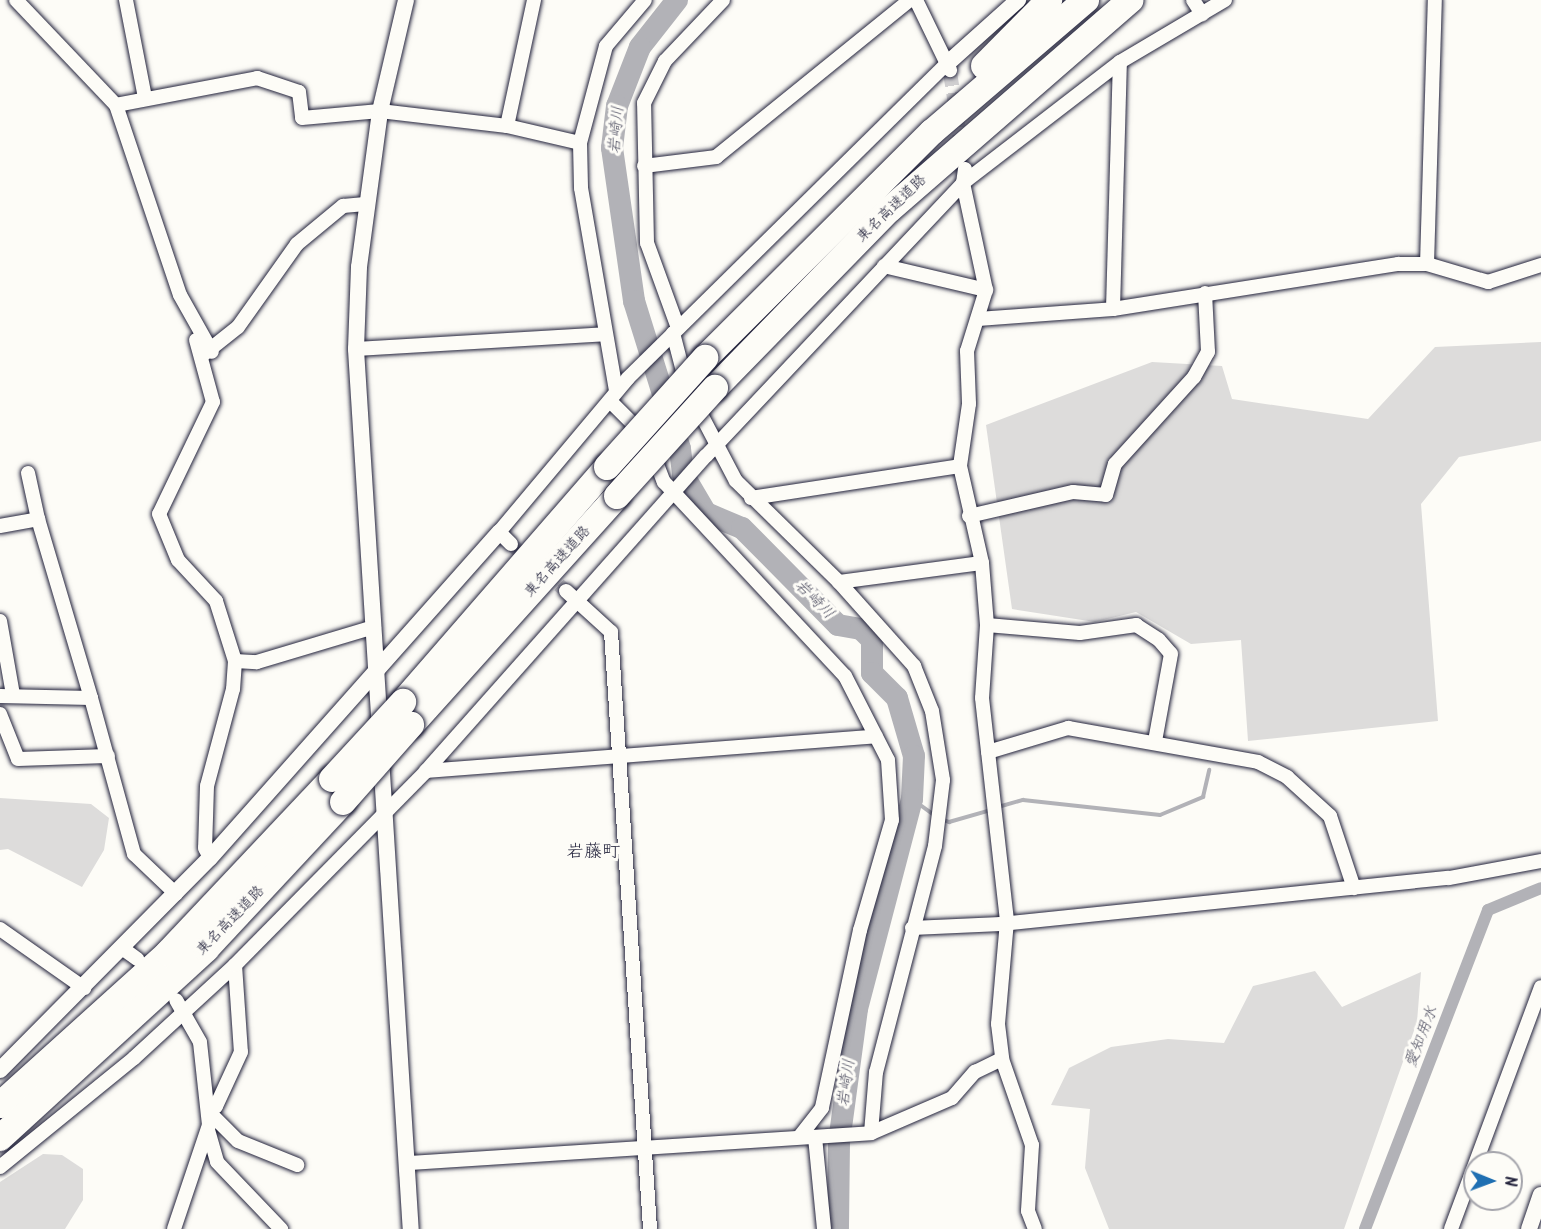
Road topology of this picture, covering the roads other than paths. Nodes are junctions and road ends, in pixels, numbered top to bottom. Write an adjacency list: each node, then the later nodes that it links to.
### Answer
1 (19, 0): 22 (street)
2 (126, 0): 21 (street)
3 (405, 0): 23 (street)
4 (534, 0): 24 (street)
5 (645, 0): 25 (street)
6 (723, 0): 26 (street)
7 (910, 0): 26 (street)
8 (916, 0): 19 (street)
9 (1018, 0): 19 (street)
10 (1049, 0): 36 (highway)
11 (1086, 0): 36 (highway, 東名高速道路)
12 (1131, 0): 20 (highway, 東名高速道路)
13 (1153, 0): 20 (highway)
14 (1193, 0): 17 (street)
15 (1225, 0): 17 (street)
16 (1435, 0): 30 (street)
17 (1202, 14): 18 (street)
18 (1120, 62): 28 (street); 35 (street)
19 (950, 67): 39 (street)
20 (1035, 79): 64 (highway, 東名高速道路, bridge)
21 (145, 98): 22 (street); 23 (street)
22 (116, 105): 42 (street)
23 (380, 111): 24 (street); 29 (street)
24 (507, 126): 25 (street)
25 (580, 143): 38 (street)
26 (644, 166): 39 (street)
27 (965, 168): 28 (street)
28 (963, 183): 32 (street); 33 (street)
29 (365, 204): 41 (street); 42 (street)
30 (1427, 264): 31 (street); 34 (street)
31 (1541, 265)
32 (884, 266): 33 (street); 44 (street)
33 (986, 290): 37 (street)
34 (1205, 293): 35 (street); 49 (street)
35 (1113, 309): 37 (street)
36 (746, 316): 64 (highway, 東名高速道路, bridge)
37 (978, 319): 45 (street)
38 (605, 334): 41 (street); 43 (street)
39 (672, 334): 43 (street); 44 (street)
40 (196, 340): 42 (street)
41 (356, 349): 59 (street)
42 (207, 353): 60 (street)
43 (614, 397): 47 (street); 52 (street)
44 (710, 452): 47 (street); 48 (street)
45 (960, 466): 48 (street); 49 (street)
46 (28, 473): 50 (street)
47 (677, 488): 56 (street); 66 (street)
48 (751, 498): 54 (street)
49 (969, 516): 53 (street)
50 (38, 519): 51 (street); 63 (street)
51 (0, 526)
52 (505, 538): 61 (street)
53 (982, 563): 54 (street); 58 (street)
54 (839, 582): 79 (street)
55 (566, 591): 56 (street)
56 (576, 602): 70 (street); 71 (street)
57 (0, 621): 62 (street)
58 (987, 625): 67 (street); 68 (street)
59 (374, 627): 60 (street); 61 (street)
60 (235, 661): 73 (street)
61 (376, 671): 72 (street); 73 (street)
62 (6, 696): 63 (street)
63 (92, 698): 69 (street)
64 (407, 713): 89 (highway, 東名高速道路, bridge); 95 (highway, 東名高速道路, bridge)
65 (0, 714): 69 (street)
66 (876, 736): 70 (street); 93 (street)
67 (1155, 741): 68 (street); 75 (street)
68 (988, 752): 77 (street)
69 (108, 756): 76 (street)
70 (616, 756): 71 (street); 96 (street)
71 (426, 771): 72 (street)
72 (384, 813): 82 (street); 97 (street)
73 (210, 858): 76 (street)
74 (1541, 861): 75 (street)
75 (1353, 888): 77 (street)
76 (176, 894): 80 (street)
77 (1008, 921): 79 (street); 87 (street)
78 (0, 928): 84 (street)
79 (912, 928): 92 (street)
80 (122, 948): 81 (street); 84 (street)
81 (137, 959)
82 (235, 965): 86 (street); 90 (street)
83 (1541, 987): 107 (street)
84 (84, 988): 88 (street)
85 (176, 1000): 86 (street)
86 (185, 1015): 90 (street); 99 (street)
87 (1002, 1059): 92 (street); 106 (street)
88 (0, 1070)
89 (0, 1105)
90 (208, 1111): 91 (street); 98 (street)
91 (208, 1130): 102 (street); 103 (street)
92 (871, 1133): 94 (street)
93 (800, 1136): 94 (street); 96 (street)
94 (817, 1137): 105 (street)
95 (0, 1138)
96 (646, 1149): 97 (street); 104 (street)
97 (409, 1163): 101 (street)
98 (297, 1165)
99 (0, 1167)
100 (1541, 1195): 108 (street)
101 (407, 1226)
102 (174, 1229)
103 (281, 1229)
104 (650, 1229)
105 (824, 1229)
106 (1035, 1229)
107 (1451, 1229)
108 (1528, 1229)

